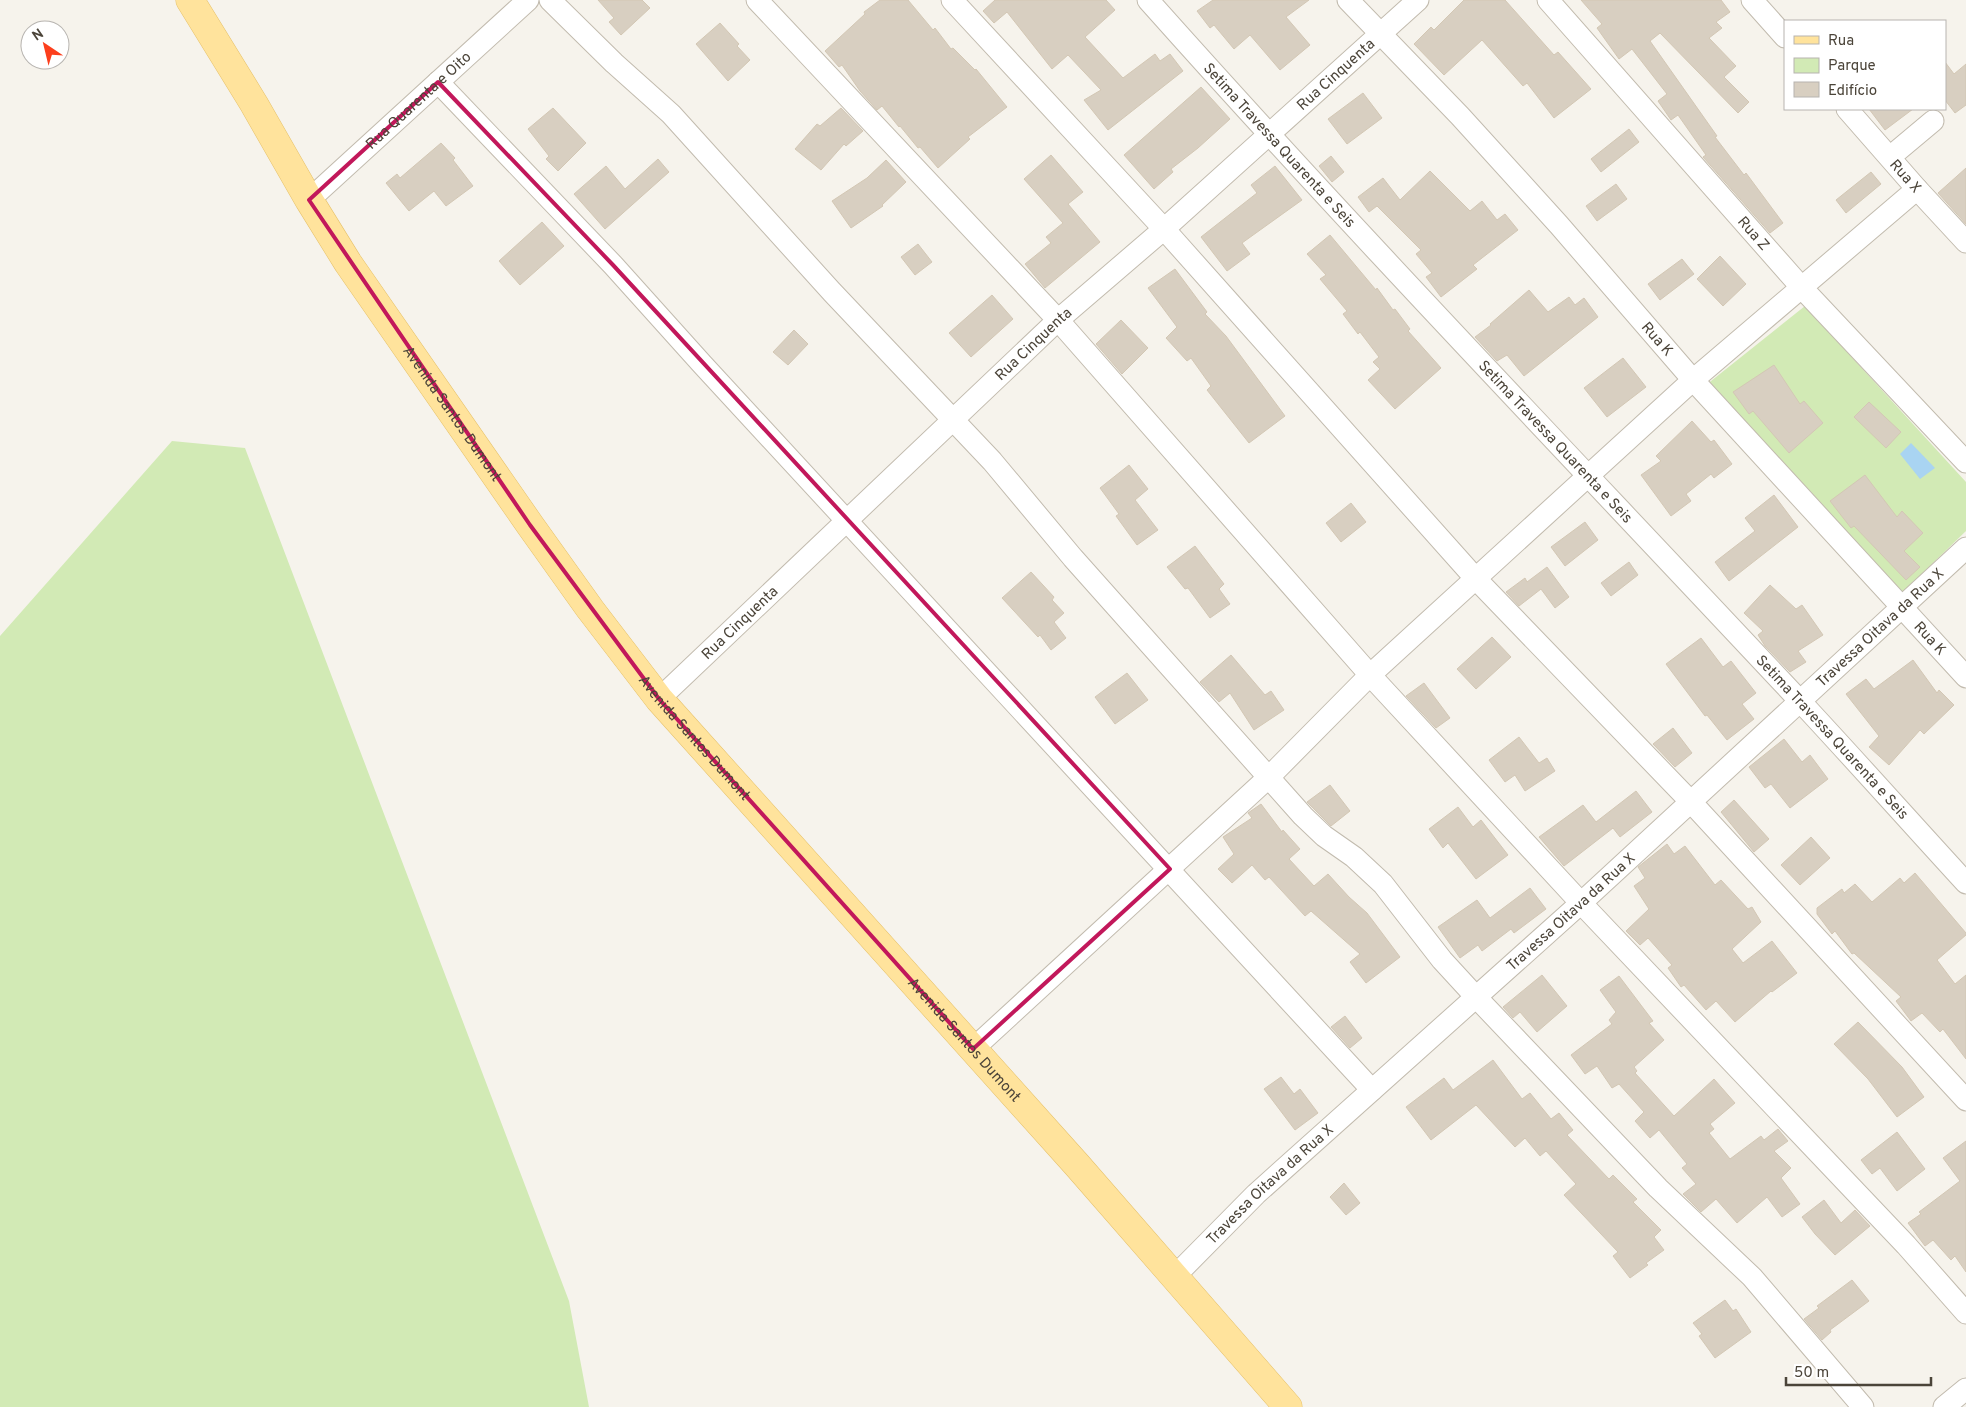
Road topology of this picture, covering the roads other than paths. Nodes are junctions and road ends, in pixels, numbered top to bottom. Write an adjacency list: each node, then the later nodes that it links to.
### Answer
1 (190, 0): 19 (main road, Avenida Santos Dumont)
2 (528, 0): 13 (street, Rua Quarenta e Oito)
3 (550, 0): 25 (street)
4 (757, 0): 23 (street)
5 (952, 0): 20 (street)
6 (1148, 0): 16 (street, Setima Travessa Quarenta e Seis)
7 (1348, 0): 11 (street, Rua K)
8 (1418, 0): 11 (street, Rua Cinquenta)
9 (1548, 0): 22 (street, Rua Z)
10 (1755, 1): 12 (street)
11 (1380, 34): 16 (street, Rua Cinquenta); 24 (street, Rua K)
12 (1784, 36)
13 (438, 82): 19 (street, Rua Quarenta e Oito); 28 (street)
14 (1848, 110): 17 (street, Rua X)
15 (1933, 121): 17 (street)
16 (1268, 135): 20 (street, Rua Cinquenta); 27 (street, Setima Travessa Quarenta e Seis)
17 (1890, 157): 18 (street, Rua X)
18 (1917, 189): 21 (street, Rua X); 22 (street)
19 (309, 200): 34 (main road, Avenida Santos Dumont)
20 (1164, 229): 23 (street, Rua Cinquenta); 30 (street)
21 (1966, 242)
22 (1802, 288): 24 (street); 26 (street, Rua Z)
23 (1058, 320): 25 (street, Rua Cinquenta); 32 (street)
24 (1693, 380): 27 (street); 31 (street, Rua K)
25 (952, 420): 28 (street, Rua Cinquenta); 36 (street)
26 (1966, 462)
27 (1588, 477): 30 (street); 35 (street, Setima Travessa Quarenta e Seis)
28 (848, 520): 34 (street, Rua Cinquenta); 38 (street)
29 (1966, 548): 31 (street, Travessa Oitava da Rua X)
30 (1476, 579): 32 (street); 37 (street)
31 (1902, 607): 33 (street, Rua K); 35 (street, Travessa Oitava da Rua X)
32 (1370, 674): 36 (street); 40 (street)
33 (1966, 676)
34 (659, 699): 42 (main road, Avenida Santos Dumont)
35 (1800, 701): 37 (street, Travessa Oitava da Rua X); 39 (street, Setima Travessa Quarenta e Seis)
36 (1269, 778): 38 (street); 41 (street)
37 (1691, 802): 40 (street, Travessa Oitava da Rua X); 44 (street)
38 (1170, 869): 42 (street); 43 (street)
39 (1966, 883)
40 (1581, 903): 41 (street, Travessa Oitava da Rua X); 46 (street)
41 (1476, 997): 43 (street, Travessa Oitava da Rua X); 49 (street)
42 (973, 1049): 45 (main road, Avenida Santos Dumont)
43 (1372, 1090): 45 (street, Travessa Oitava da Rua X)
44 (1966, 1100)
45 (1175, 1276): 48 (main road, Avenida Santos Dumont)
46 (1966, 1313)
47 (1966, 1389): 50 (street)
48 (1288, 1407)
49 (1863, 1407)
50 (1944, 1407)

